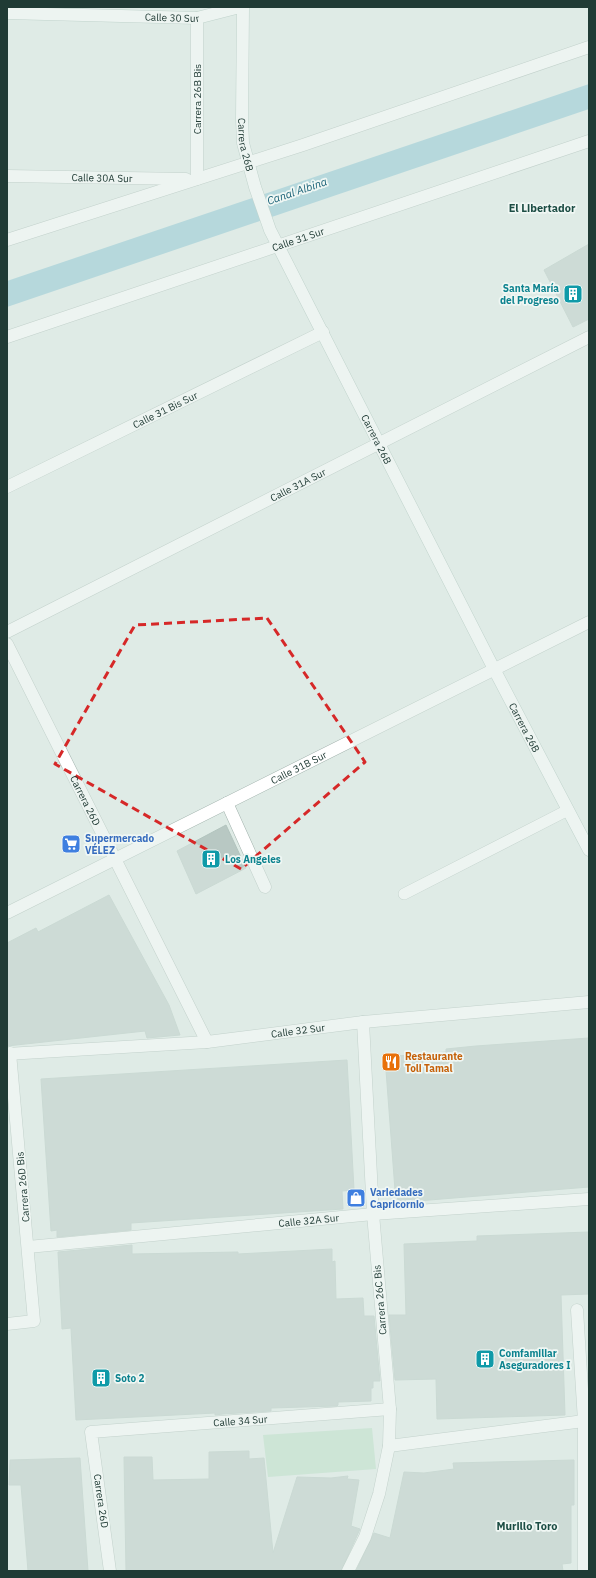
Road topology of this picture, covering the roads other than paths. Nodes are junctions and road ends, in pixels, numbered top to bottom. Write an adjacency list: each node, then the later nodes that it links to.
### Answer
1 (240, 7): 4 (street, Calle 30 Sur)
2 (243, 7): 7 (street, Carrera 26B)
3 (7, 13): 4 (street, Calle 30 Sur)
4 (197, 18): 9 (street, Carrera 26B Bis)
5 (589, 47): 7 (street)
6 (589, 141): 11 (street, Calle 31 Sur)
7 (248, 162): 9 (street); 11 (street, Carrera 26B)
8 (7, 176): 9 (street, Calle 30A Sur)
9 (198, 179): 10 (street)
10 (7, 240)
11 (278, 244): 12 (street, Carrera 26B); 13 (street, Calle 31 Sur)
12 (323, 332): 15 (street, Carrera 26B); 16 (street, Calle 31 Bis Sur)
13 (7, 337)
14 (589, 337): 15 (street, Calle 31A Sur)
15 (380, 444): 18 (street, Calle 31A Sur); 20 (street, Carrera 26B)
16 (7, 488)
17 (589, 622): 20 (street, Calle 31B Sur)
18 (7, 632)
19 (7, 644): 24 (street, Carrera 26D)
20 (494, 669): 21 (street, Calle 31B Sur); 22 (street, Carrera 26B)
21 (227, 803): 24 (street, Calle 31B Sur); 25 (street)
22 (568, 810): 23 (street, Carrera 26B); 26 (lane)
23 (589, 850)
24 (115, 859): 27 (street, Calle 31B Sur); 30 (street, Carrera 26D)
25 (265, 886)
26 (404, 894)
27 (7, 913)
28 (589, 1002): 29 (street, Calle 32 Sur)
29 (363, 1022): 30 (street, Calle 32 Sur); 33 (street, Carrera 26C Bis)
30 (207, 1042): 31 (street, Calle 32 Sur)
31 (8, 1053): 34 (street, Carrera 26D Bis)
32 (589, 1199): 33 (street, Calle 32A Sur)
33 (373, 1214): 34 (street, Calle 32A Sur); 37 (street, Carrera 26C Bis)
34 (28, 1247): 36 (street, Carrera 26D Bis)
35 (577, 1310): 38 (street)
36 (7, 1324)
37 (390, 1409): 39 (street, Calle 34 Sur); 40 (street, Carrera 26C Bis)
38 (584, 1421): 40 (street); 43 (street)
39 (91, 1432): 41 (street, Carrera 26D)
40 (389, 1446): 42 (street, Carrera 26C Bis)
41 (110, 1571)
42 (348, 1571)
43 (584, 1571)

